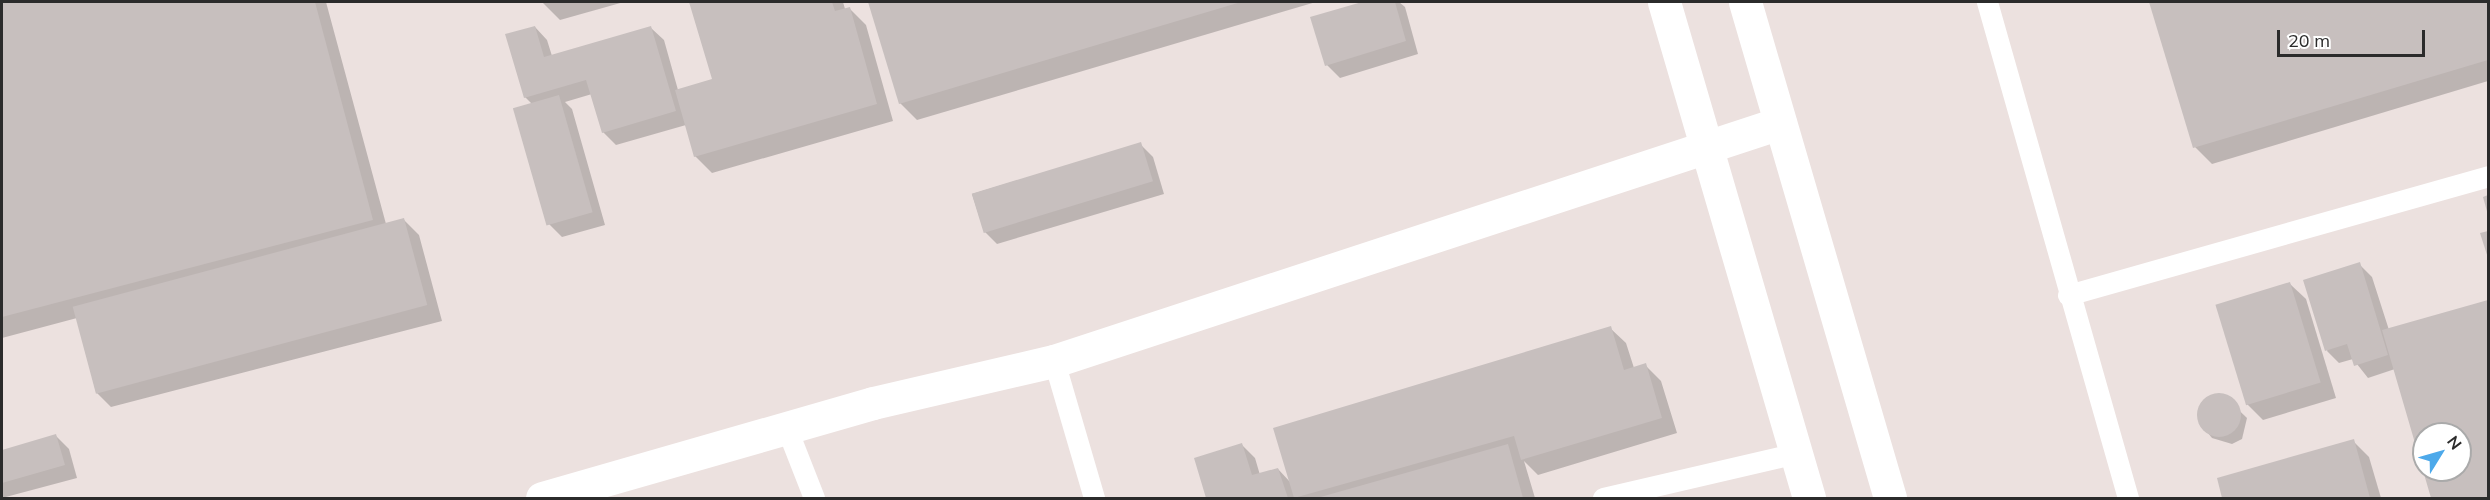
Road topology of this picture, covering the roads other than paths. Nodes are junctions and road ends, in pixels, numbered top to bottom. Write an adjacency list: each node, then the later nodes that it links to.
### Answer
1 (1664, 2): 5 (street)
2 (1745, 2): 4 (street)
3 (1987, 2): 7 (lane)
4 (1780, 123): 5 (street); 16 (street)
5 (1706, 145): 8 (street); 10 (street)
6 (2488, 176): 7 (lane)
7 (2068, 295): 17 (lane)
8 (1053, 361): 9 (street); 13 (lane)
9 (787, 429): 11 (street); 12 (lane)
10 (1796, 453): 14 (lane); 15 (street)
11 (542, 498)
12 (814, 498)
13 (1094, 498)
14 (1603, 498)
15 (1809, 498)
16 (1890, 498)
17 (2128, 498)

